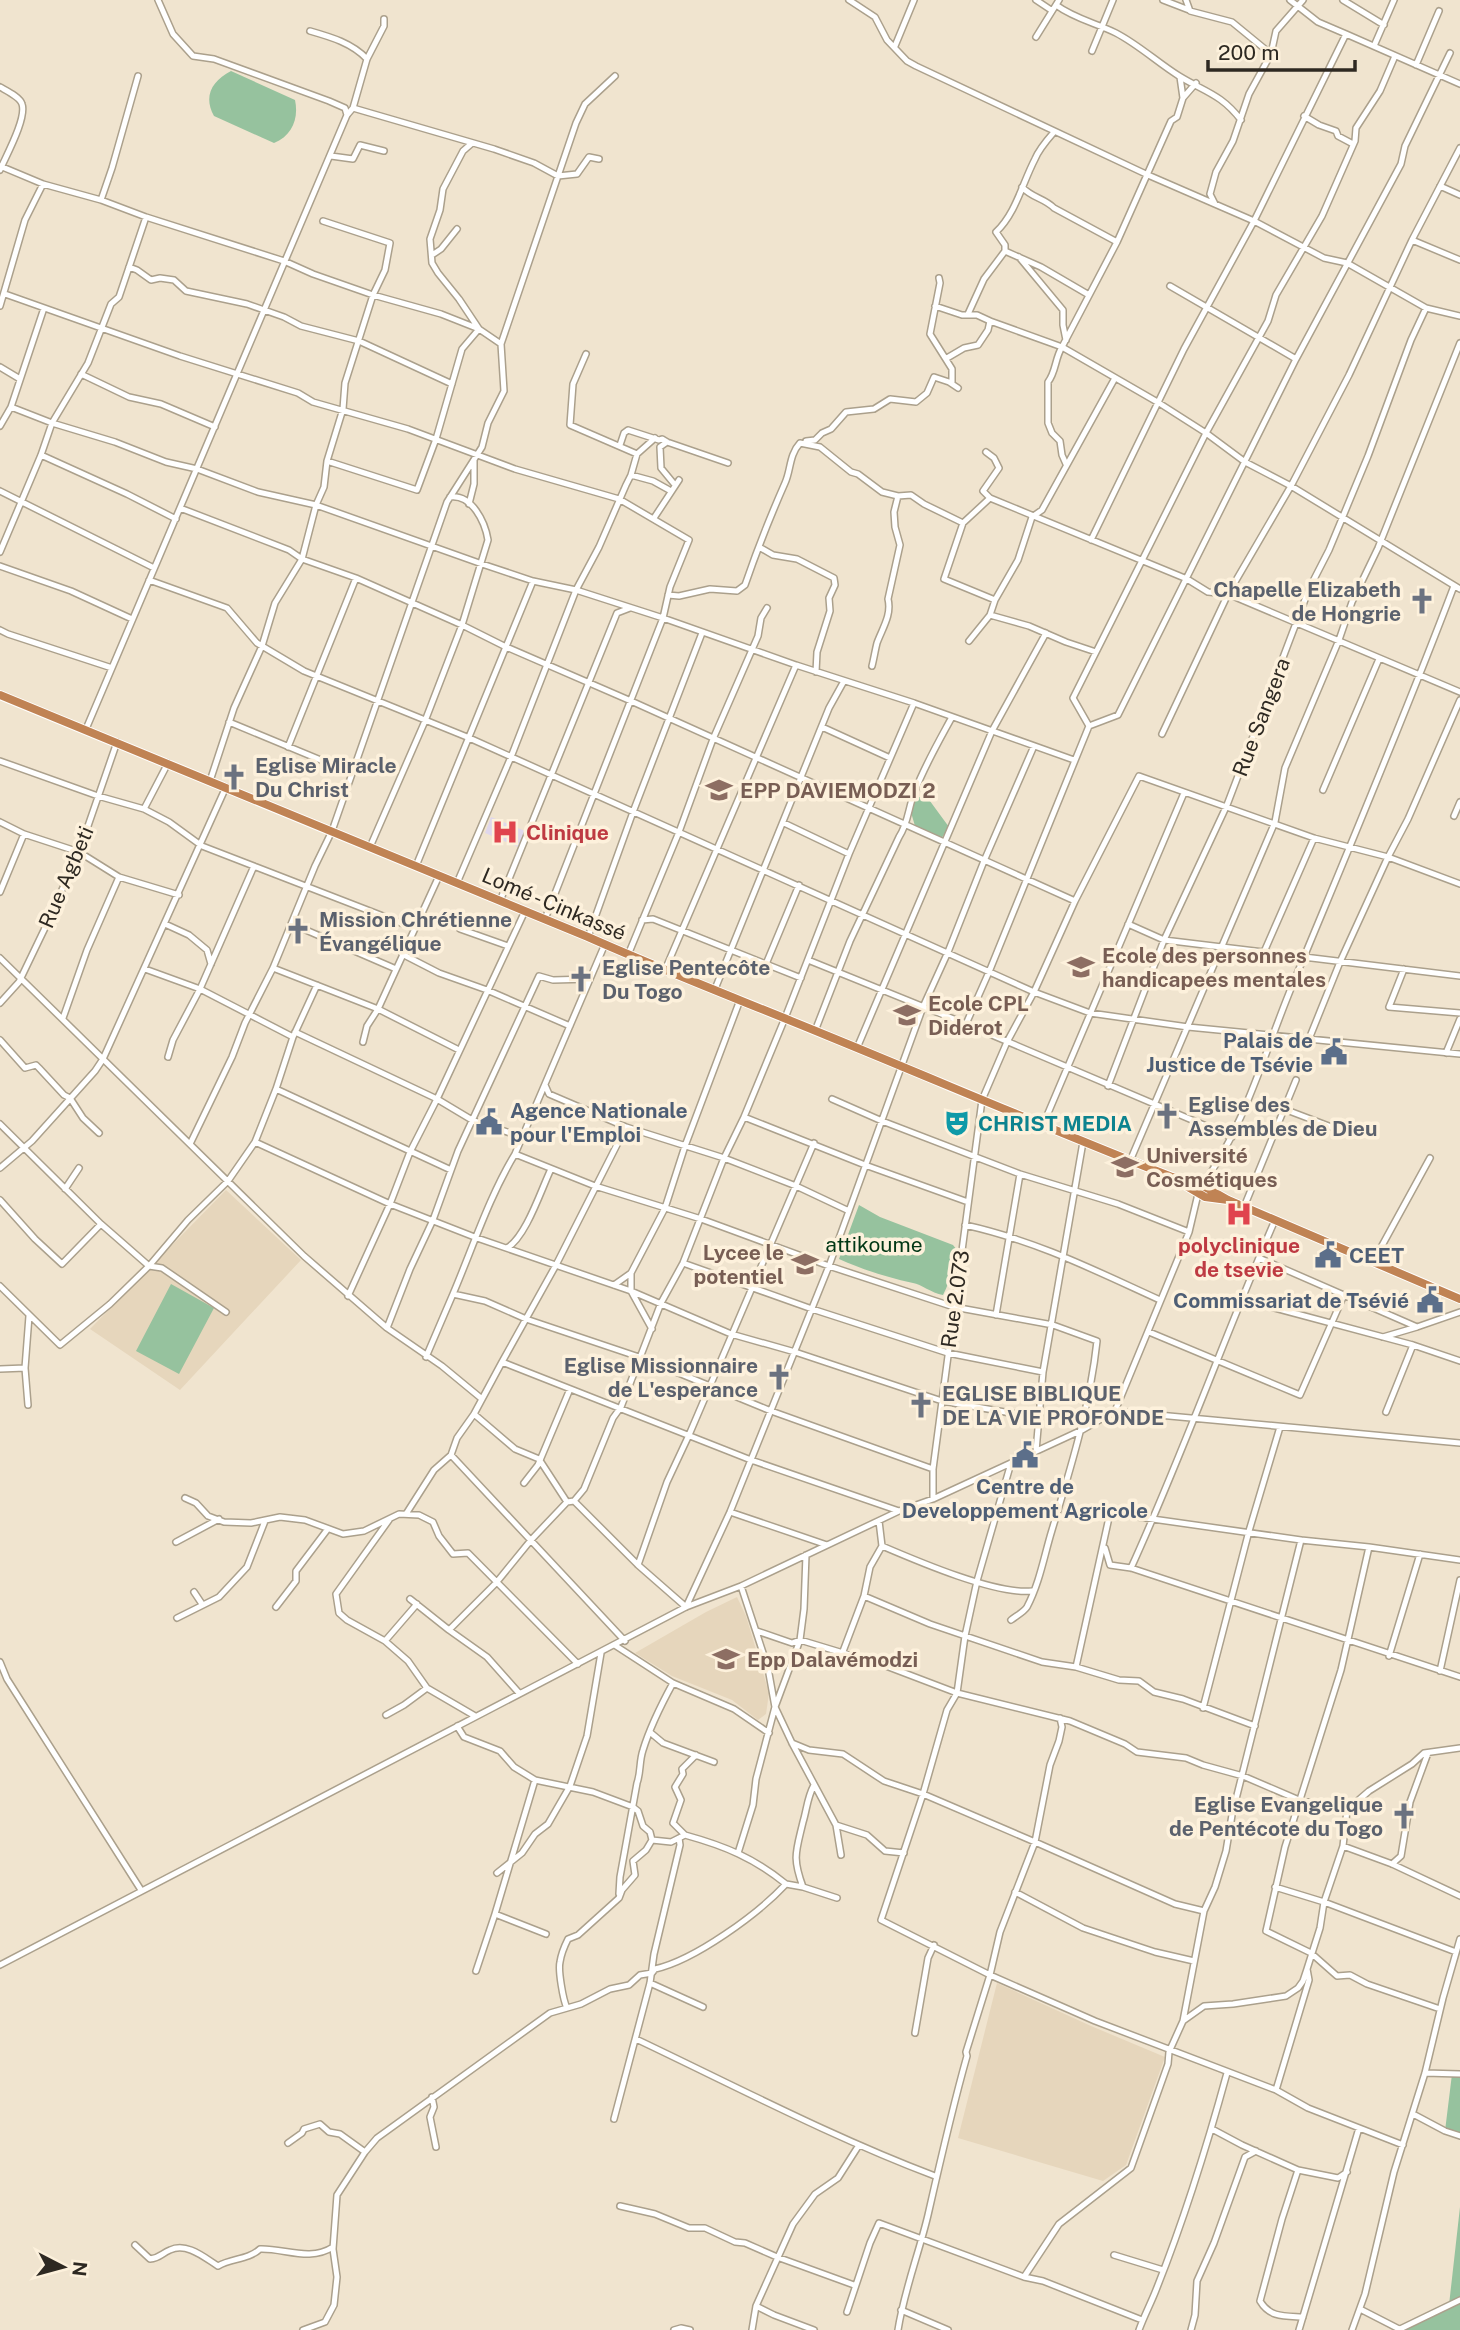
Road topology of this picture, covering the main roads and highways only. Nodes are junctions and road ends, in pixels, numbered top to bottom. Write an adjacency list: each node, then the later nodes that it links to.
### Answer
1 (0, 695): 2 (highway, Lomé - Cinkassé)
2 (1172, 1177): 3 (highway, Lomé - Cinkassé); 3 (highway, Lomé - Cinkassé)
3 (1227, 1200): 4 (highway, Lomé - Cinkassé)
4 (1460, 1299)

